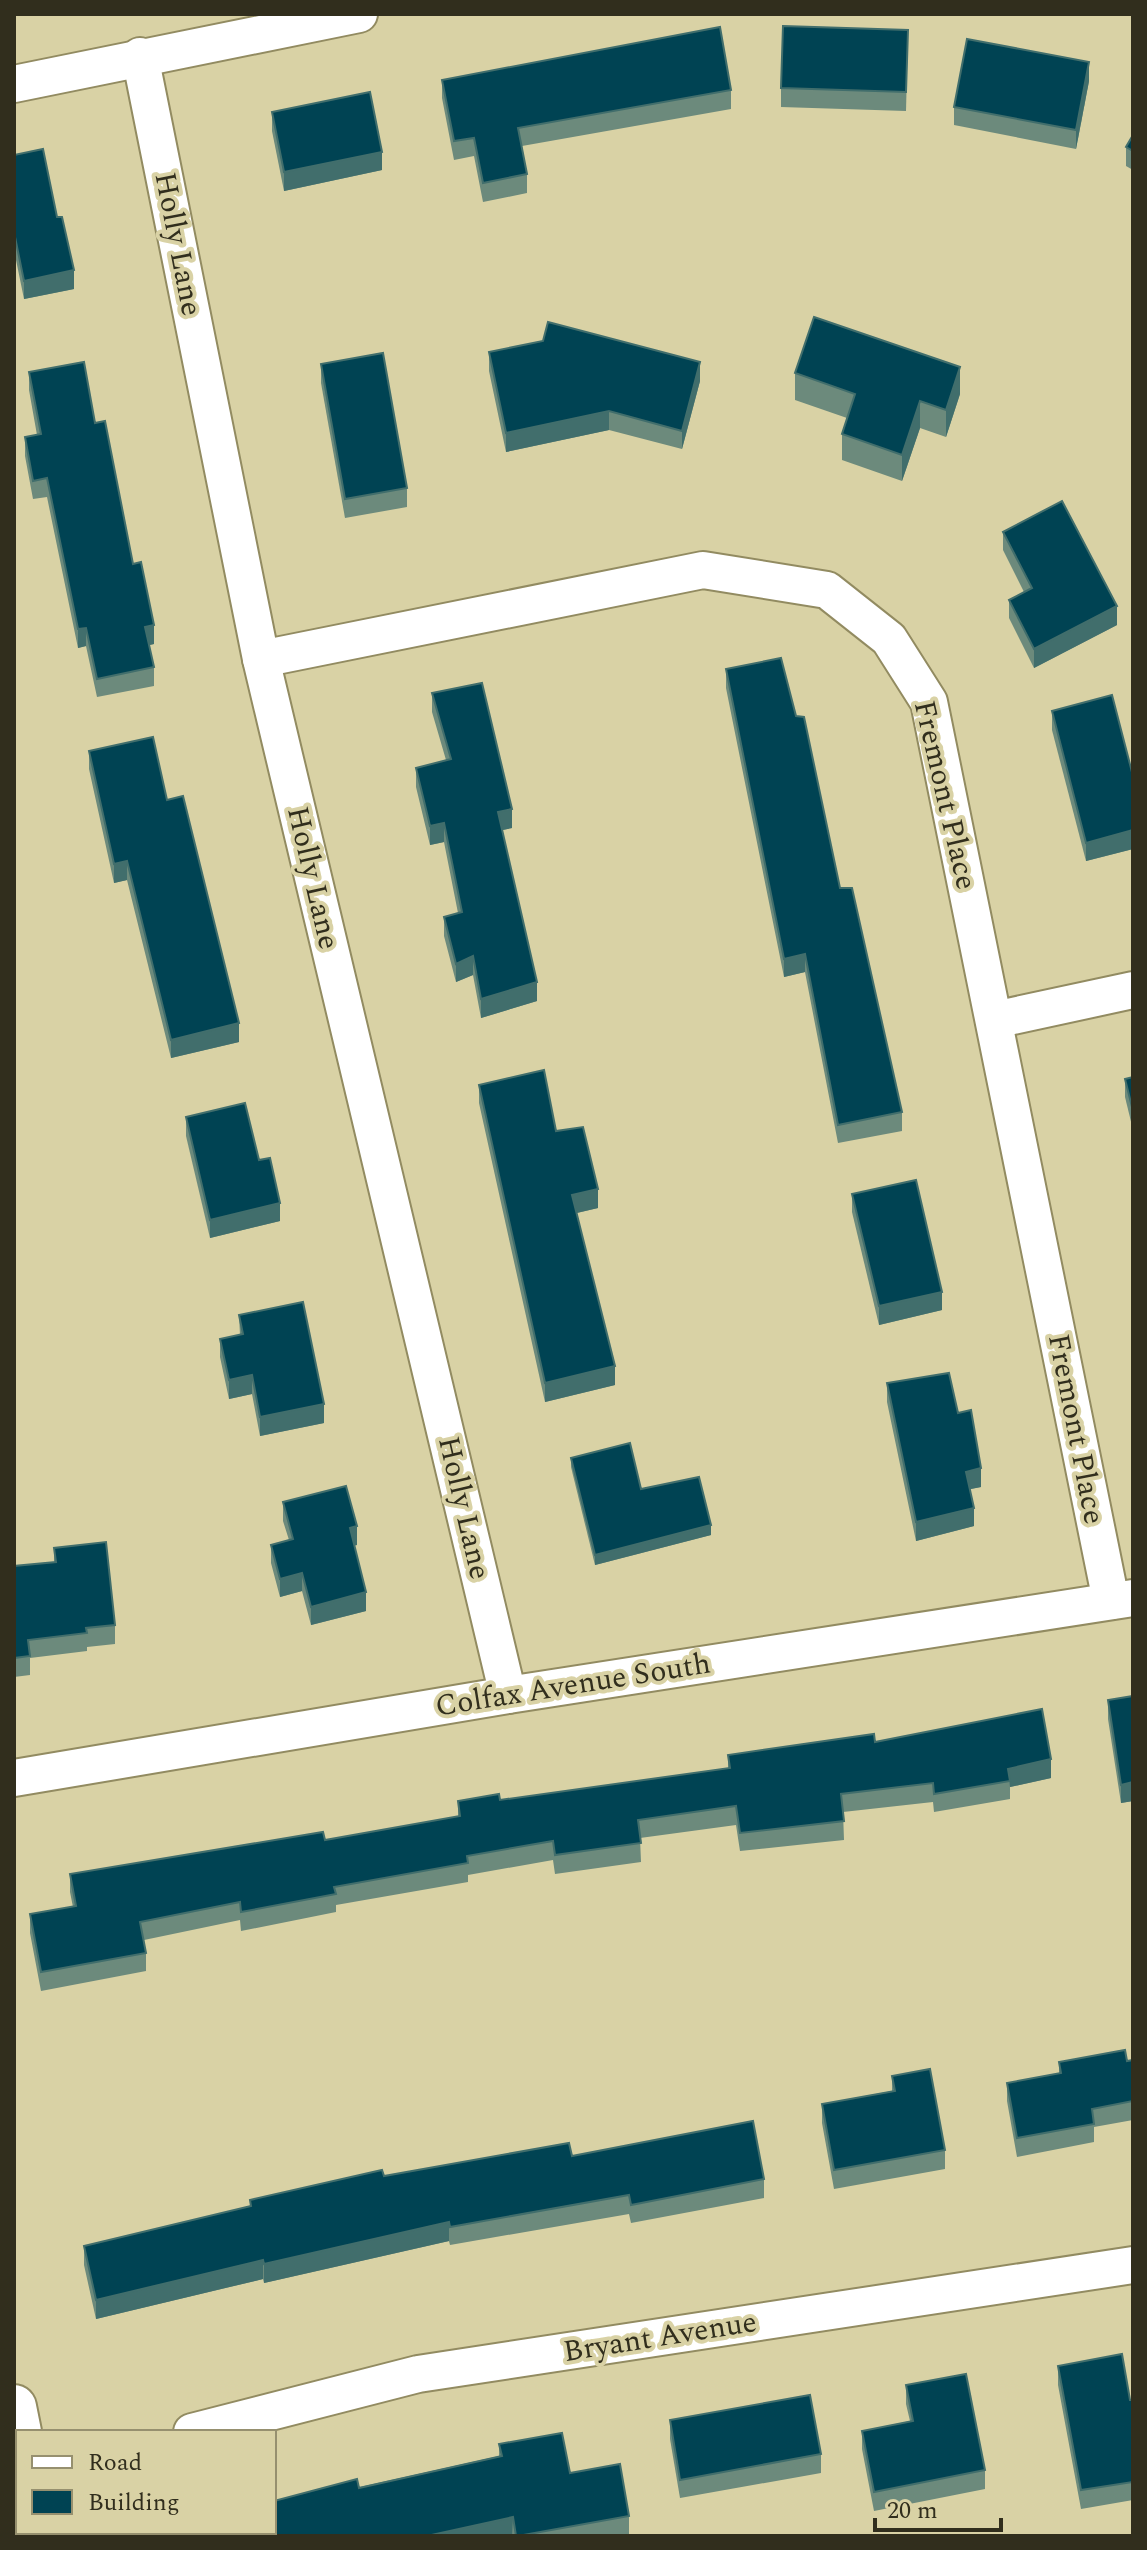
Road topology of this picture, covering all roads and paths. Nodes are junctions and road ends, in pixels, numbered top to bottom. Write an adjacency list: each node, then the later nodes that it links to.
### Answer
1 (359, 14): 2 (street)
2 (140, 56): 3 (street); 4 (street, Holly Lane)
3 (14, 84)
4 (261, 659): 6 (street, Fremont Place); 8 (street, Holly Lane)
5 (1133, 990): 6 (street)
6 (994, 1020): 7 (street, Fremont Place)
7 (1122, 1600): 8 (street, Colfax Avenue South)
8 (508, 1695): 9 (street, Colfax Avenue South)
9 (14, 1778)
10 (1133, 2265): 13 (street, Bryant Avenue)
11 (14, 2407): 12 (street)
12 (19, 2430)
13 (200, 2430)

